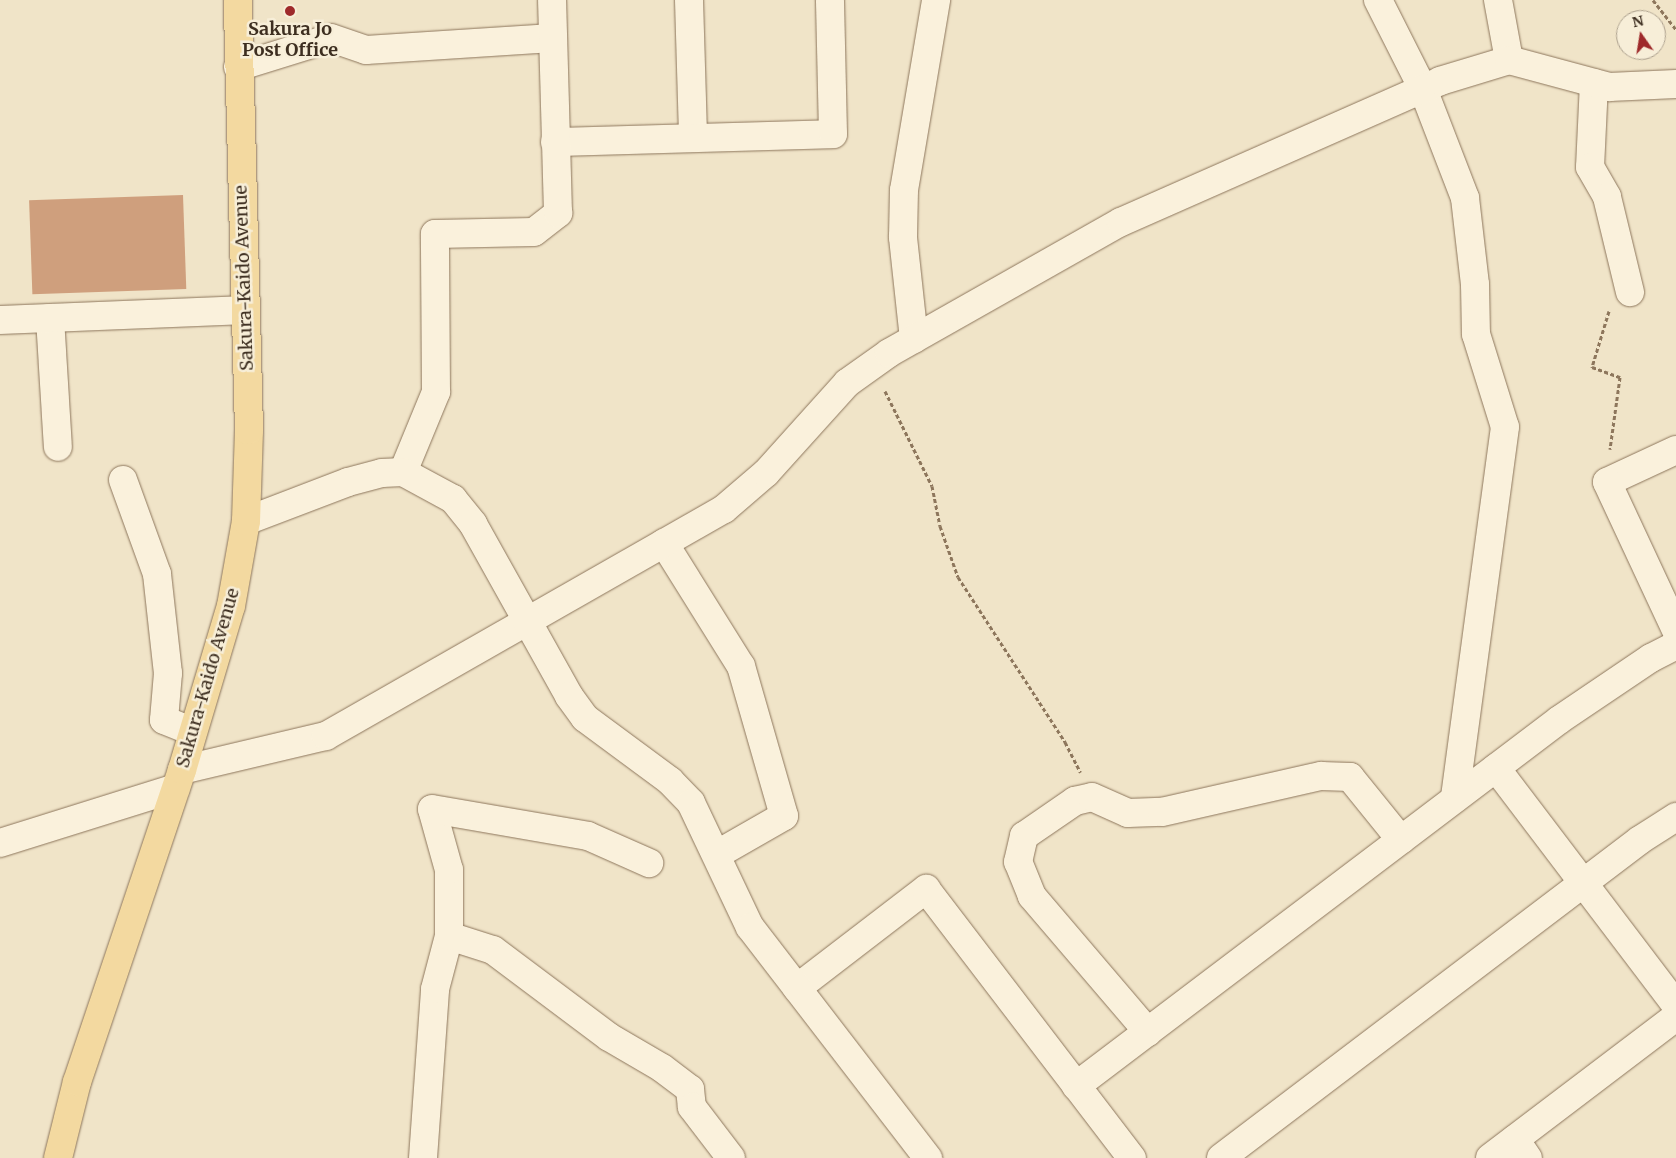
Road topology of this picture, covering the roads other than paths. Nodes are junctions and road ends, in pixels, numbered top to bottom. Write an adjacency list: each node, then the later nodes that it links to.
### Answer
1 (238, 0): 10 (main road, Sakura-Kaido Avenue)
2 (552, 0): 8 (street)
3 (689, 0): 14 (street)
4 (830, 0): 14 (street)
5 (936, 0): 20 (street)
6 (1378, 0): 13 (street)
7 (1498, 0): 9 (street)
8 (553, 38): 10 (street); 15 (street)
9 (1509, 60): 11 (street); 13 (street)
10 (238, 67): 17 (main road, Sakura-Kaido Avenue)
11 (1594, 83): 12 (street); 16 (street)
12 (1676, 84)
13 (1423, 89): 20 (street); 33 (street)
14 (693, 138): 15 (street)
15 (556, 142): 23 (street)
16 (1630, 292)
17 (245, 310): 18 (street); 25 (main road, Sakura-Kaido Avenue)
18 (50, 318): 19 (street); 21 (street)
19 (0, 320)
20 (914, 340): 26 (street)
21 (58, 447)
22 (1676, 450): 28 (street)
23 (403, 472): 25 (street); 27 (street)
24 (123, 480): 30 (street)
25 (246, 521): 30 (main road, Sakura-Kaido Avenue)
26 (664, 543): 27 (street); 37 (street)
27 (525, 622): 32 (street); 37 (street)
28 (1676, 630)
29 (1676, 645): 31 (street)
30 (193, 732): 32 (main road, Sakura-Kaido Avenue)
31 (1496, 768): 33 (street); 39 (street)
32 (179, 779): 36 (street); 47 (main road, Sakura-Kaido Avenue)
33 (1456, 799): 35 (street)
34 (1676, 817): 39 (street)
35 (1401, 840): 44 (street); 44 (street)
36 (0, 843)
37 (716, 855): 41 (street)
38 (649, 863): 40 (street)
39 (1584, 883): 42 (street); 52 (street)
40 (449, 936): 48 (street); 49 (street)
41 (797, 988): 45 (street); 50 (street)
42 (1676, 1005)
43 (1676, 1017): 46 (street)
44 (1148, 1032): 45 (street)
45 (1076, 1086): 51 (street)
46 (1521, 1149): 53 (street)
47 (58, 1158)
48 (423, 1158)
49 (731, 1158)
50 (928, 1158)
51 (1132, 1158)
52 (1220, 1158)
53 (1490, 1158)

